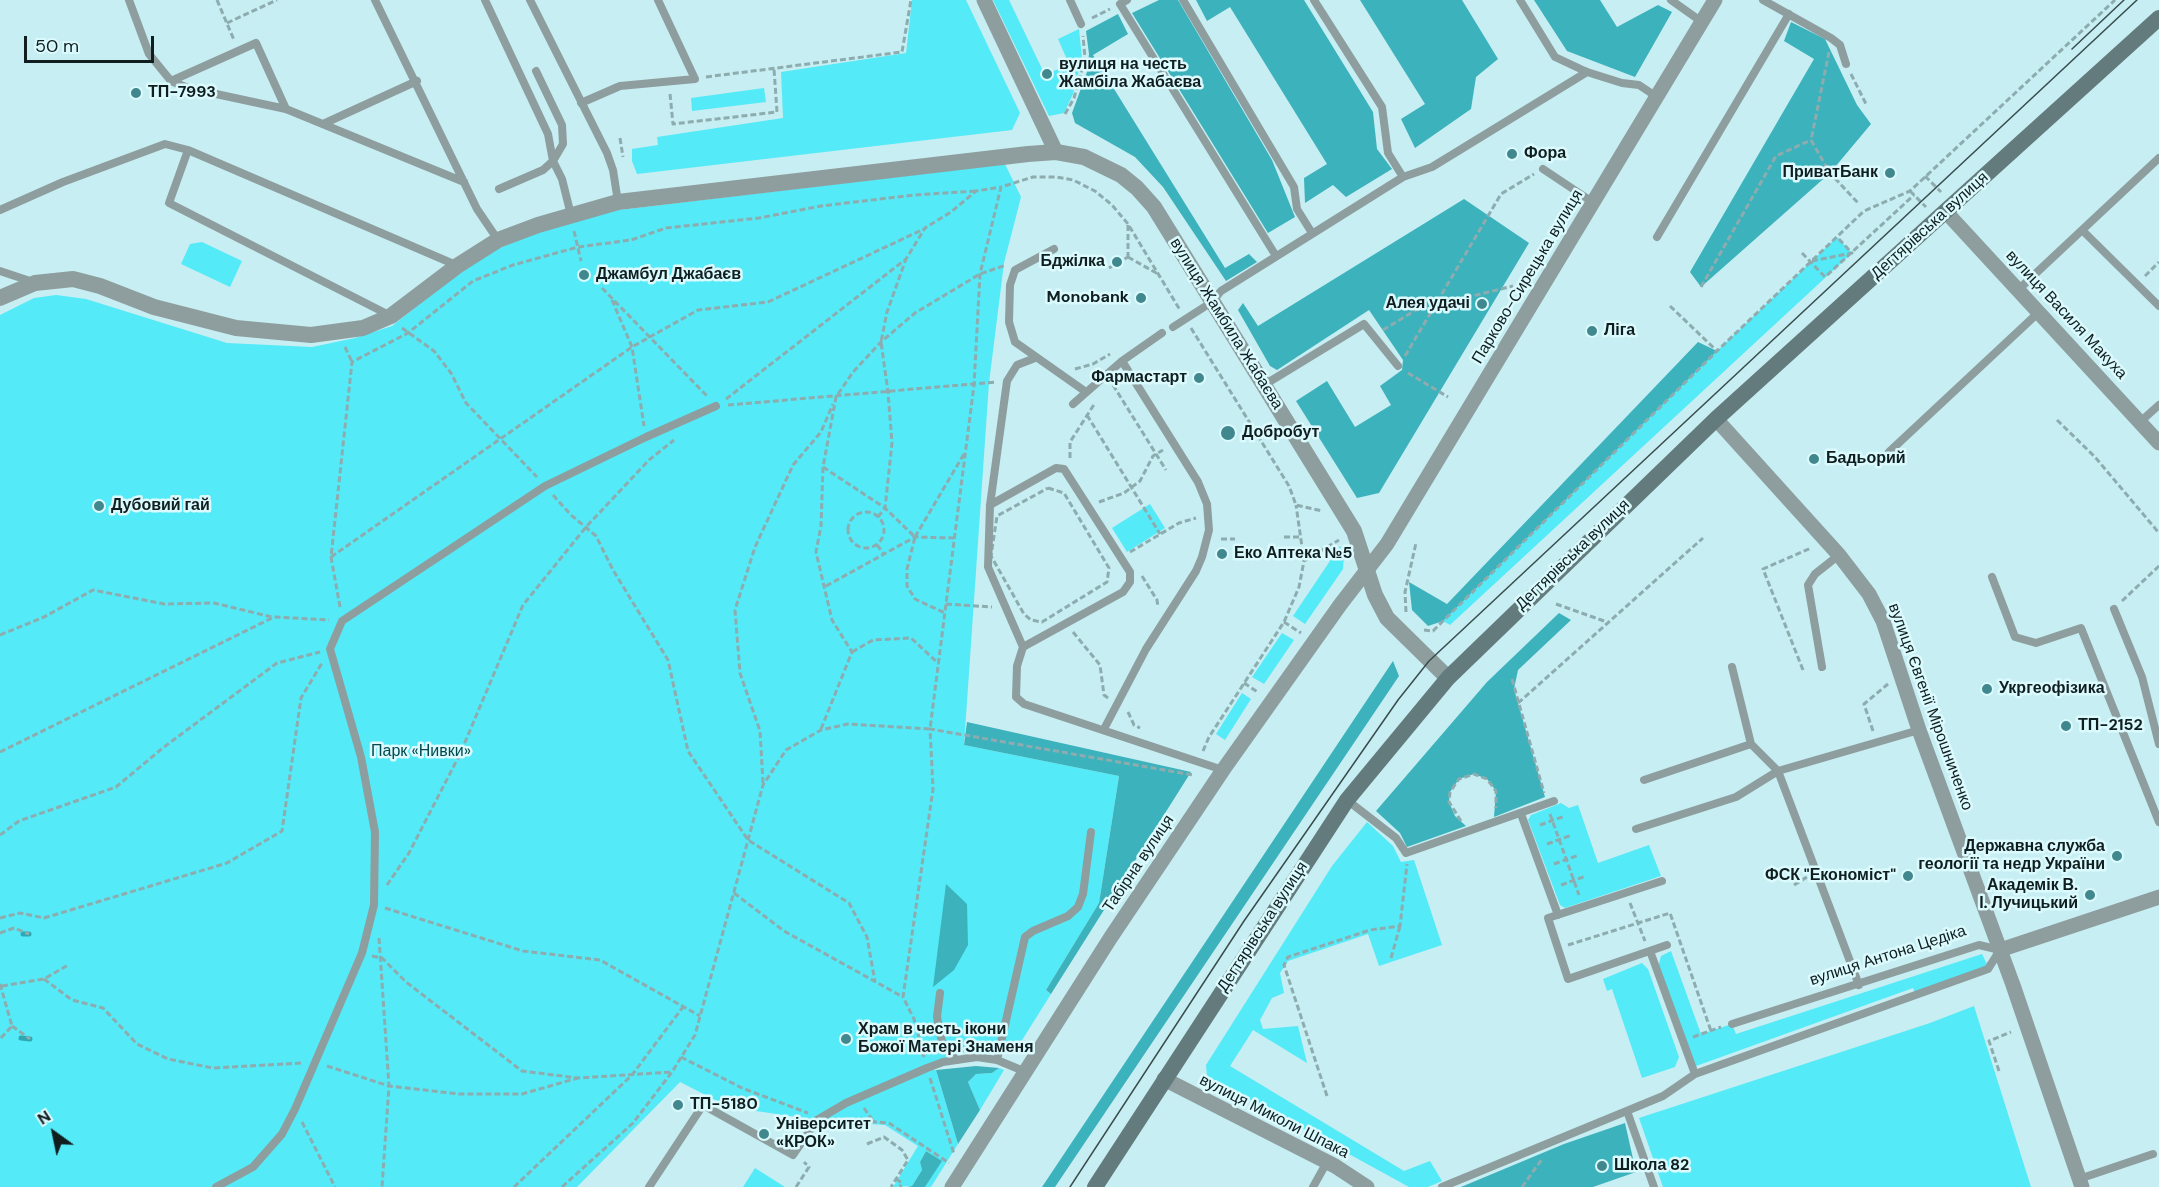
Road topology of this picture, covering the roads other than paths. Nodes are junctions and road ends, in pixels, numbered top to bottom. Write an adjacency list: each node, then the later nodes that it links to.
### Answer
1 (129, 0): 22 (lane)
2 (375, 0): 23 (lane)
3 (485, 0): 31 (lane)
4 (530, 0): 25 (lane)
5 (658, 0): 25 (lane)
6 (984, 0): 29 (street)
7 (1070, 0): 18 (lane)
8 (1183, 0): 42 (lane)
9 (1314, 0): 33 (lane)
10 (1520, 0): 21 (lane)
11 (1671, 0): 17 (lane)
12 (1715, 0): 17 (street, Парково-Сирецька вулиця)
13 (1763, 0): 15 (lane)
14 (1123, 2): 46 (lane)
15 (1789, 14): 19 (lane); 43 (lane)
16 (2159, 18): 40 (main road, Дегтярівська вулиця)
17 (1702, 22): 24 (street, Парково-Сирецька вулиця)
18 (1081, 24)
19 (1846, 64)
20 (536, 71): 31 (lane)
21 (1587, 72): 24 (lane); 33 (lane)
22 (171, 81): 26 (lane); 26 (lane)
23 (417, 81): 27 (lane); 34 (lane)
24 (1657, 97): 37 (street, Парково-Сирецька вулиця)
25 (582, 103): 36 (lane)
26 (286, 109): 27 (lane)
27 (323, 124): 34 (lane)
28 (188, 150): 38 (lane); 47 (lane); 55 (lane)
29 (1056, 152): 36 (street, вулиця Жамбила Жабаєва); 52 (street, вулиця Жамбила Жабаєва)
30 (2159, 158): 41 (lane)
31 (553, 161): 35 (lane); 39 (lane)
32 (1544, 169): 37 (lane)
33 (1403, 177): 42 (lane)
34 (464, 183): 44 (lane)
35 (499, 189)
36 (618, 202): 39 (street, вулиця Жамбила Жабаєва)
37 (1594, 203): 72 (street, Парково-Сирецька вулиця)
38 (0, 210)
39 (571, 215): 44 (street, вулиця Жамбила Жабаєва)
40 (1942, 216): 50 (street, вулиця Василя Макуха); 66 (main road, Дегтярівська вулиця)
41 (2082, 230): 50 (lane); 53 (lane)
42 (1312, 233): 46 (lane)
43 (1657, 237)
44 (498, 240): 47 (street, вулиця Жамбила Жабаєва)
45 (1054, 249): 58 (lane)
46 (1275, 256): 52 (lane)
47 (457, 266): 55 (street, вулиця Жамбила Жабаєва)
48 (0, 271): 49 (lane)
49 (35, 283): 51 (street, вулиця Жамбила Жабаєва); 55 (street, вулиця Жамбила Жабаєва)
50 (2018, 290): 54 (street, вулиця Василя Макуха)
51 (0, 298)
52 (1212, 302): 56 (lane); 61 (street, вулиця Жамбила Жабаєва)
53 (2159, 306)
54 (2039, 312): 67 (street, вулиця Василя Макуха); 69 (lane)
55 (396, 321)
56 (1173, 327)
57 (1162, 333): 59 (lane)
58 (1035, 358): 62 (lane); 70 (lane)
59 (1122, 361): 62 (lane); 79 (lane)
60 (1398, 366): 61 (lane)
61 (1264, 385): 72 (street, вулиця Жамбила Жабаєва)
62 (1086, 392): 63 (lane)
63 (1073, 404)
64 (2159, 405): 67 (lane)
65 (716, 406): 110 (lane)
66 (1716, 418): 71 (street, вулиця Євгенії Мірошниченко); 78 (main road, Дегтярівська вулиця)
67 (2140, 422): 68 (street, вулиця Василя Макуха)
68 (2159, 443)
69 (1889, 452)
70 (990, 505): 75 (lane); 75 (lane)
71 (1839, 555): 77 (lane); 80 (street, вулиця Євгенії Мірошниченко)
72 (1368, 569): 78 (street, вулиця Жамбила Жабаєва); 83 (street, Табірна вулиця)
73 (1992, 577): 89 (lane)
74 (2114, 609): 82 (lane)
75 (1023, 647): 79 (lane)
76 (1732, 667): 81 (lane)
77 (1822, 667)
78 (1448, 678): 86 (main road, Дегтярівська вулиця)
79 (1104, 729): 83 (lane)
80 (1919, 730): 84 (lane); 96 (street, вулиця Євгенії Мірошниченко)
81 (1751, 744): 84 (lane); 85 (lane)
82 (2159, 744)
83 (1223, 770): 103 (street, Табірна вулиця)
84 (1778, 771): 90 (lane); 98 (lane)
85 (1644, 780)
86 (1347, 800): 88 (lane); 105 (main road, Дегтярівська вулиця)
87 (1550, 802): 88 (lane)
88 (1521, 814): 94 (lane)
89 (2159, 822)
90 (1636, 829)
91 (1091, 832): 102 (lane)
92 (1662, 881): 94 (lane)
93 (2159, 897): 96 (street, вулиця Антона Цедіка)
94 (1558, 915): 97 (lane)
95 (1667, 945): 97 (lane)
96 (2000, 950): 98 (lane, вулиця Антона Цедіка); 104 (lane); 109 (street, вулиця Євгенії Мірошниченко)
97 (1650, 951): 104 (lane)
98 (1859, 985): 100 (lane, вулиця Антона Цедіка)
99 (940, 993): 101 (lane)
100 (1732, 1024)
101 (956, 1060): 102 (lane); 111 (lane)
102 (998, 1060): 103 (lane)
103 (1026, 1072): 112 (street, Табірна вулиця)
104 (1695, 1074): 106 (lane)
105 (1164, 1079): 108 (street, вулиця Миколи Шпака); 113 (main road, Дегтярівська вулиця)
106 (1627, 1111): 116 (lane); 117 (lane)
107 (2153, 1154): 109 (lane)
108 (1327, 1162): 114 (lane); 115 (street, вулиця Миколи Шпака)
109 (2080, 1183)
110 (216, 1187)
111 (650, 1187)
112 (952, 1187)
113 (1095, 1187)
114 (1313, 1187)
115 (1367, 1187)
116 (1442, 1187)
117 (1654, 1187)

